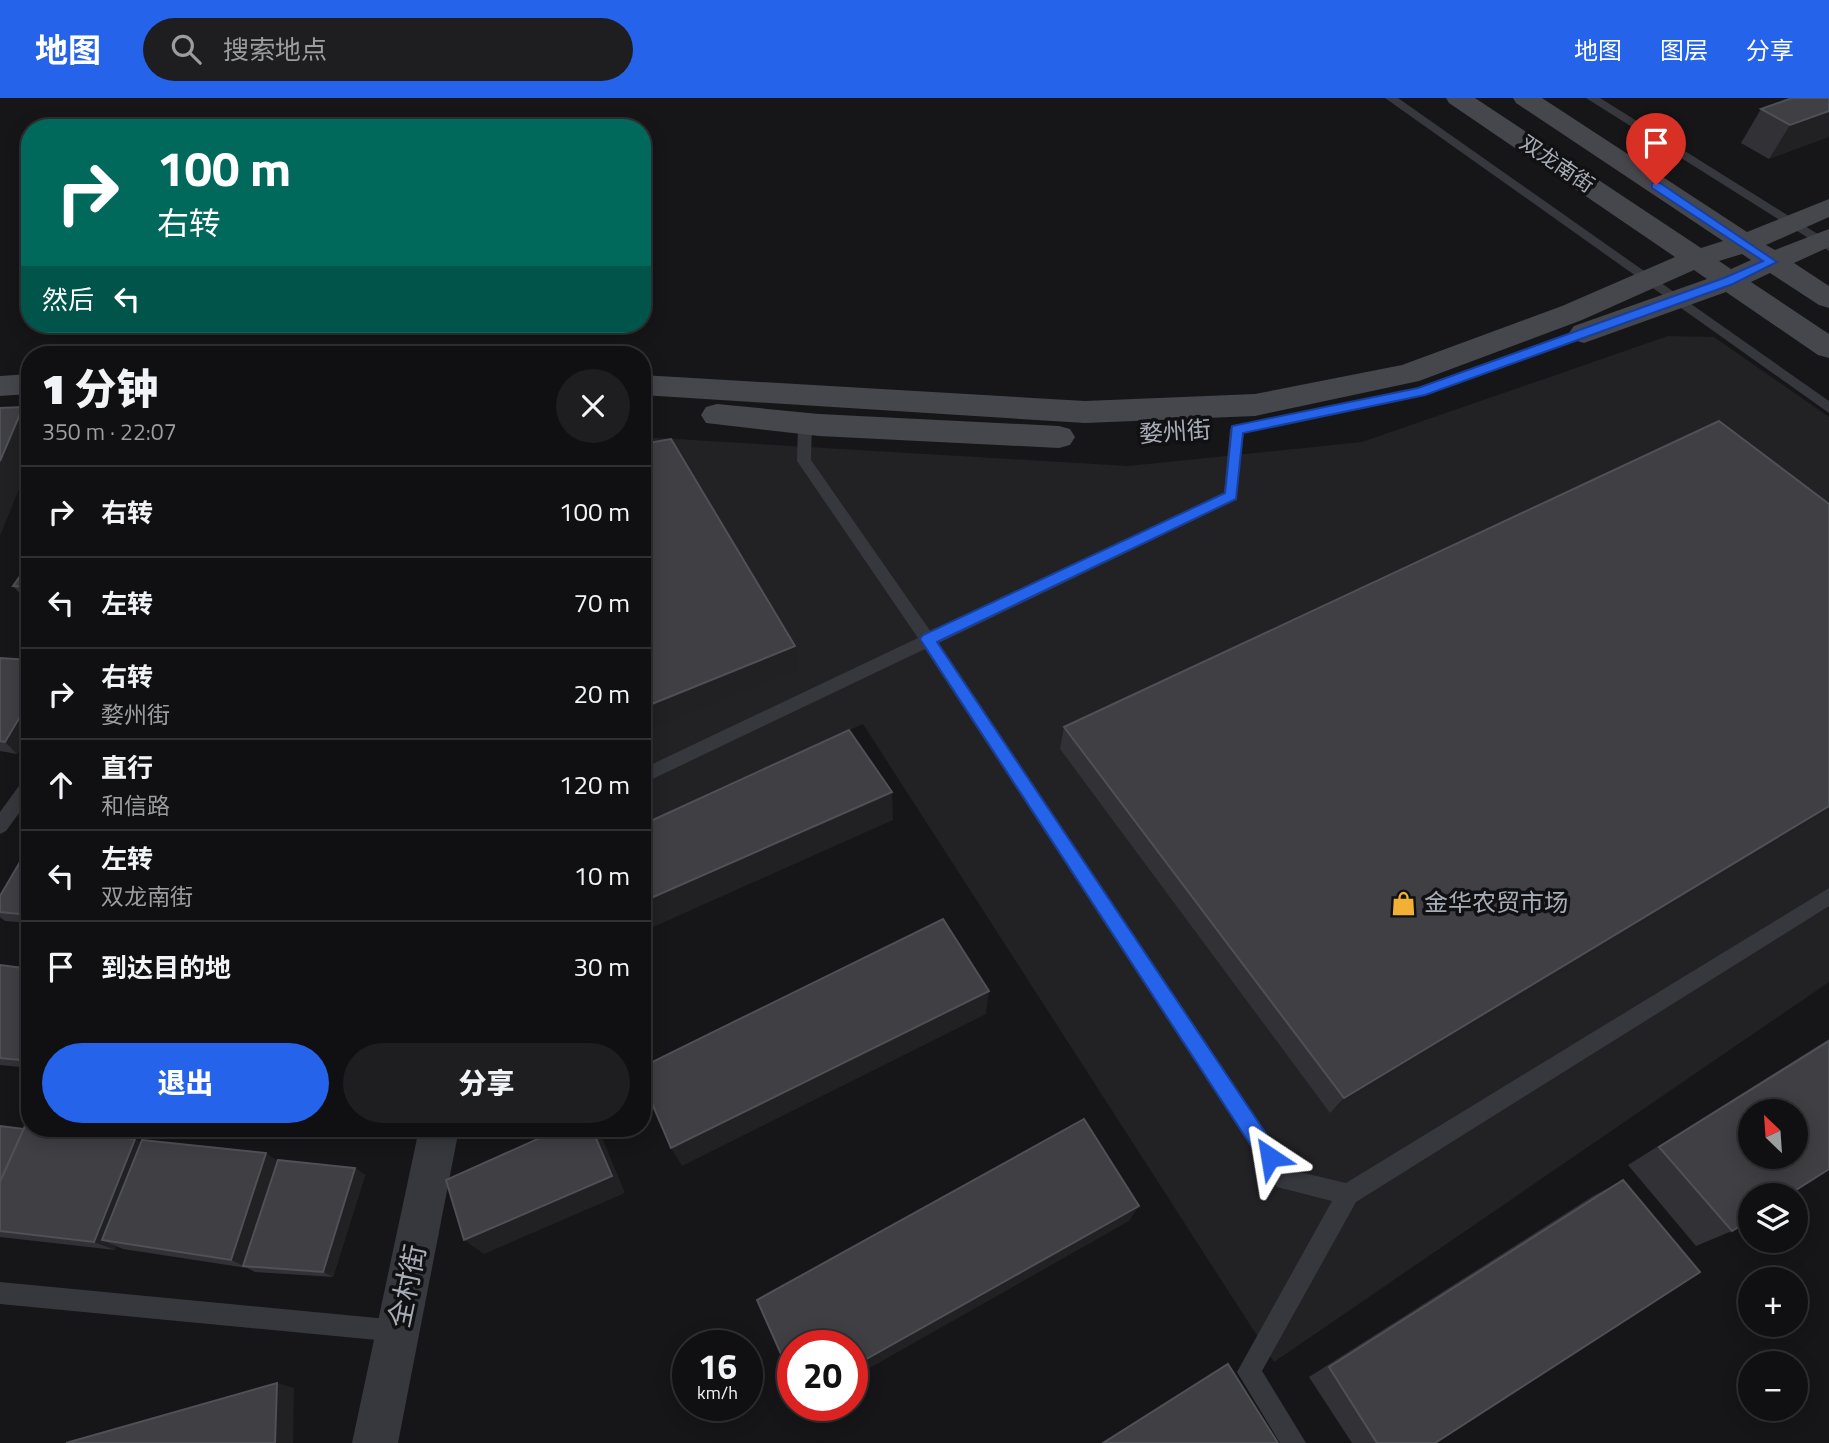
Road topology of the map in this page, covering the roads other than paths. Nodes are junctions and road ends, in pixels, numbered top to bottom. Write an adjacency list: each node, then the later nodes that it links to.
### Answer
1 (1391, 98): 11 (lane)
2 (1458, 98): 9 (main road, 双龙南街)
3 (1525, 98): 8 (main road, 双龙南街)
4 (1592, 98): 6 (lane)
5 (1829, 207): 6 (main road, 婺州街)
6 (1791, 223): 7 (lane); 8 (main road, 婺州街)
7 (1826, 242): 10 (main road, 婺州街)
8 (1744, 244): 9 (main road, 婺州街); 10 (main road, 双龙南街)
9 (1696, 258): 11 (main road, 婺州街); 12 (main road, 双龙南街)
10 (1771, 262): 12 (main road, 婺州街); 13 (main road, 双龙南街)
11 (1648, 280): 14 (lane); 20 (main road, 婺州街)
12 (1728, 281): 14 (main road, 婺州街); 15 (main road, 双龙南街)
13 (1829, 299)
14 (1676, 300): 22 (lane); 24 (main road, 婺州街)
15 (1829, 348)
16 (21, 365): 17 (main road)
17 (0, 367)
18 (21, 385): 19 (main road)
19 (0, 386)
20 (651, 386)
21 (651, 408): 23 (main road, 婺州街)
22 (1829, 408)
23 (805, 424): 24 (main road, 婺州街); 25 (lane)
24 (1237, 429): 25 (lane)
25 (928, 639): 26 (lane); 31 (lane)
26 (651, 773)
27 (21, 797): 28 (lane)
28 (0, 826)
29 (1829, 896): 31 (lane)
30 (437, 1137): 33 (street, 全村街)
31 (1348, 1194): 35 (lane)
32 (0, 1293): 33 (lane)
33 (398, 1331): 34 (street, 全村街)
34 (374, 1443)
35 (1294, 1443)

